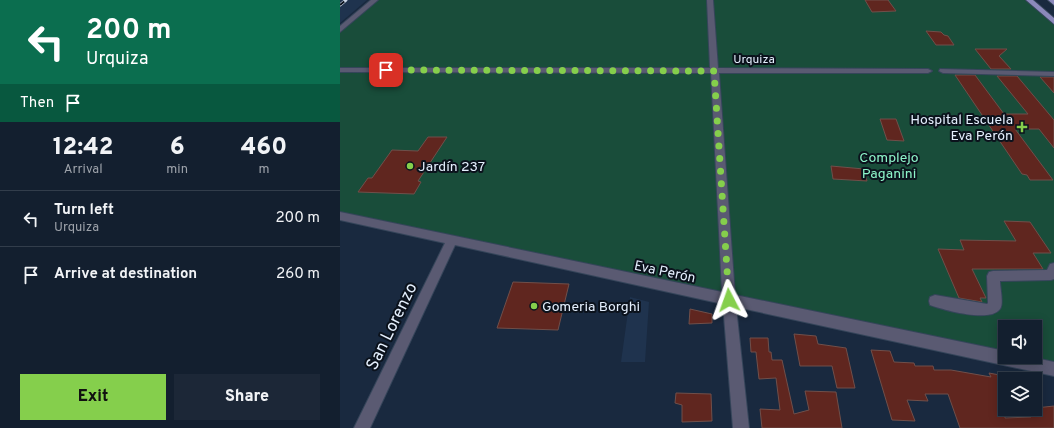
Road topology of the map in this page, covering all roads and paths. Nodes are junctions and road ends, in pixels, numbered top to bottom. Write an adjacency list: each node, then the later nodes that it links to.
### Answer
1 (375, 0): 7 (street)
2 (710, 0): 9 (street)
3 (1029, 0): 6 (main road)
4 (1051, 0): 5 (main road)
5 (1054, 3)
6 (1054, 22)
7 (340, 30)
8 (340, 70): 9 (street, Urquiza)
9 (714, 71): 10 (street, Urquiza); 16 (street)
10 (928, 71)
11 (943, 72): 12 (street)
12 (1054, 74)
13 (340, 216): 14 (street, Eva Perón)
14 (452, 240): 16 (street, Eva Perón); 19 (street, San Lorenzo)
15 (1054, 268): 17 (street)
16 (729, 300): 18 (street, Eva Perón); 20 (street)
17 (935, 301)
18 (1054, 369)
19 (362, 428)
20 (741, 428)

